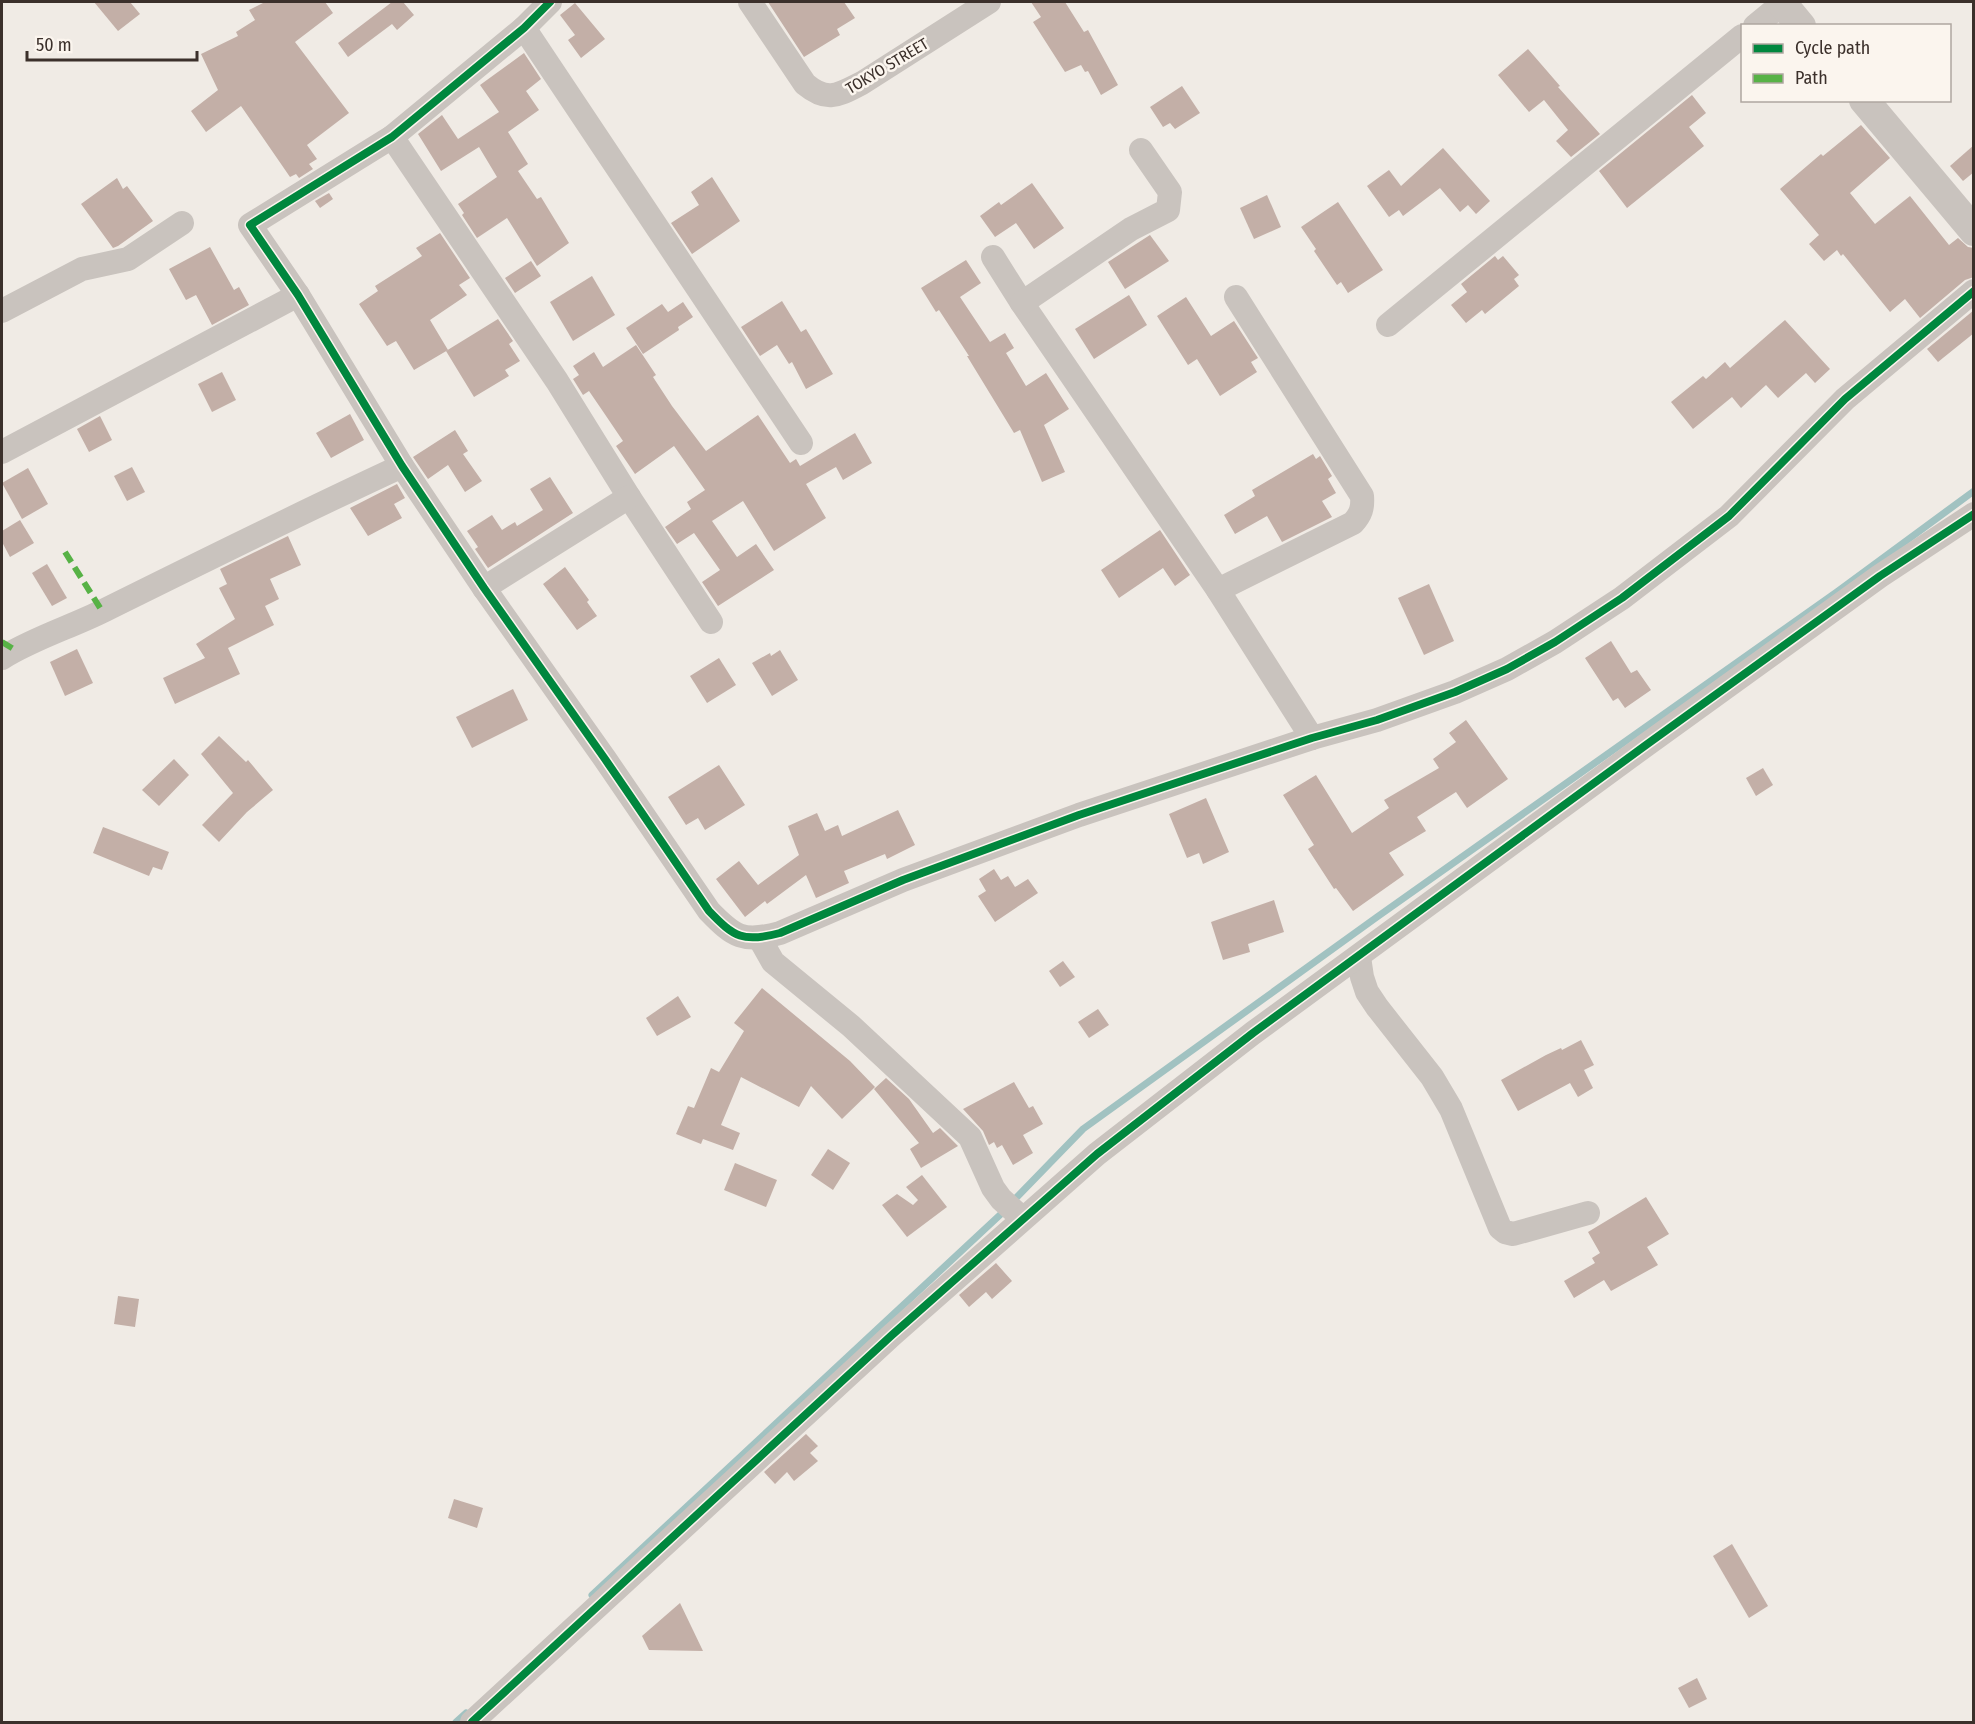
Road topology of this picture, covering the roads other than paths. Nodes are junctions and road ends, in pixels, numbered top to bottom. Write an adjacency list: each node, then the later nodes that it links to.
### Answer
1 (550, 2): 6 (street)
2 (750, 2): 3 (street, TOKYO STREET)
3 (989, 2)
4 (1788, 10): 5 (street)
5 (1759, 24)
6 (524, 28): 9 (street); 20 (street)
7 (1741, 38): 19 (street)
8 (1866, 102): 12 (street)
9 (392, 137): 15 (street); 23 (street)
10 (1142, 150): 17 (street)
11 (182, 223): 18 (street)
12 (1974, 231)
13 (993, 257): 17 (street)
14 (1974, 291): 29 (street)
15 (298, 296): 21 (street); 22 (street)
16 (1236, 297): 26 (street)
17 (1022, 303): 26 (street)
18 (2, 311)
19 (1388, 325)
20 (801, 443)
21 (2, 452)
22 (402, 466): 25 (street); 28 (street)
23 (629, 497): 25 (street); 27 (street)
24 (1974, 514): 31 (street)
25 (484, 588): 30 (street)
26 (1218, 590): 29 (street)
27 (711, 622)
28 (2, 658)
29 (1312, 738): 30 (street)
30 (760, 939): 33 (street)
31 (1359, 957): 32 (street); 33 (street)
32 (1588, 1213)
33 (1022, 1218): 34 (street)
34 (472, 1722)

